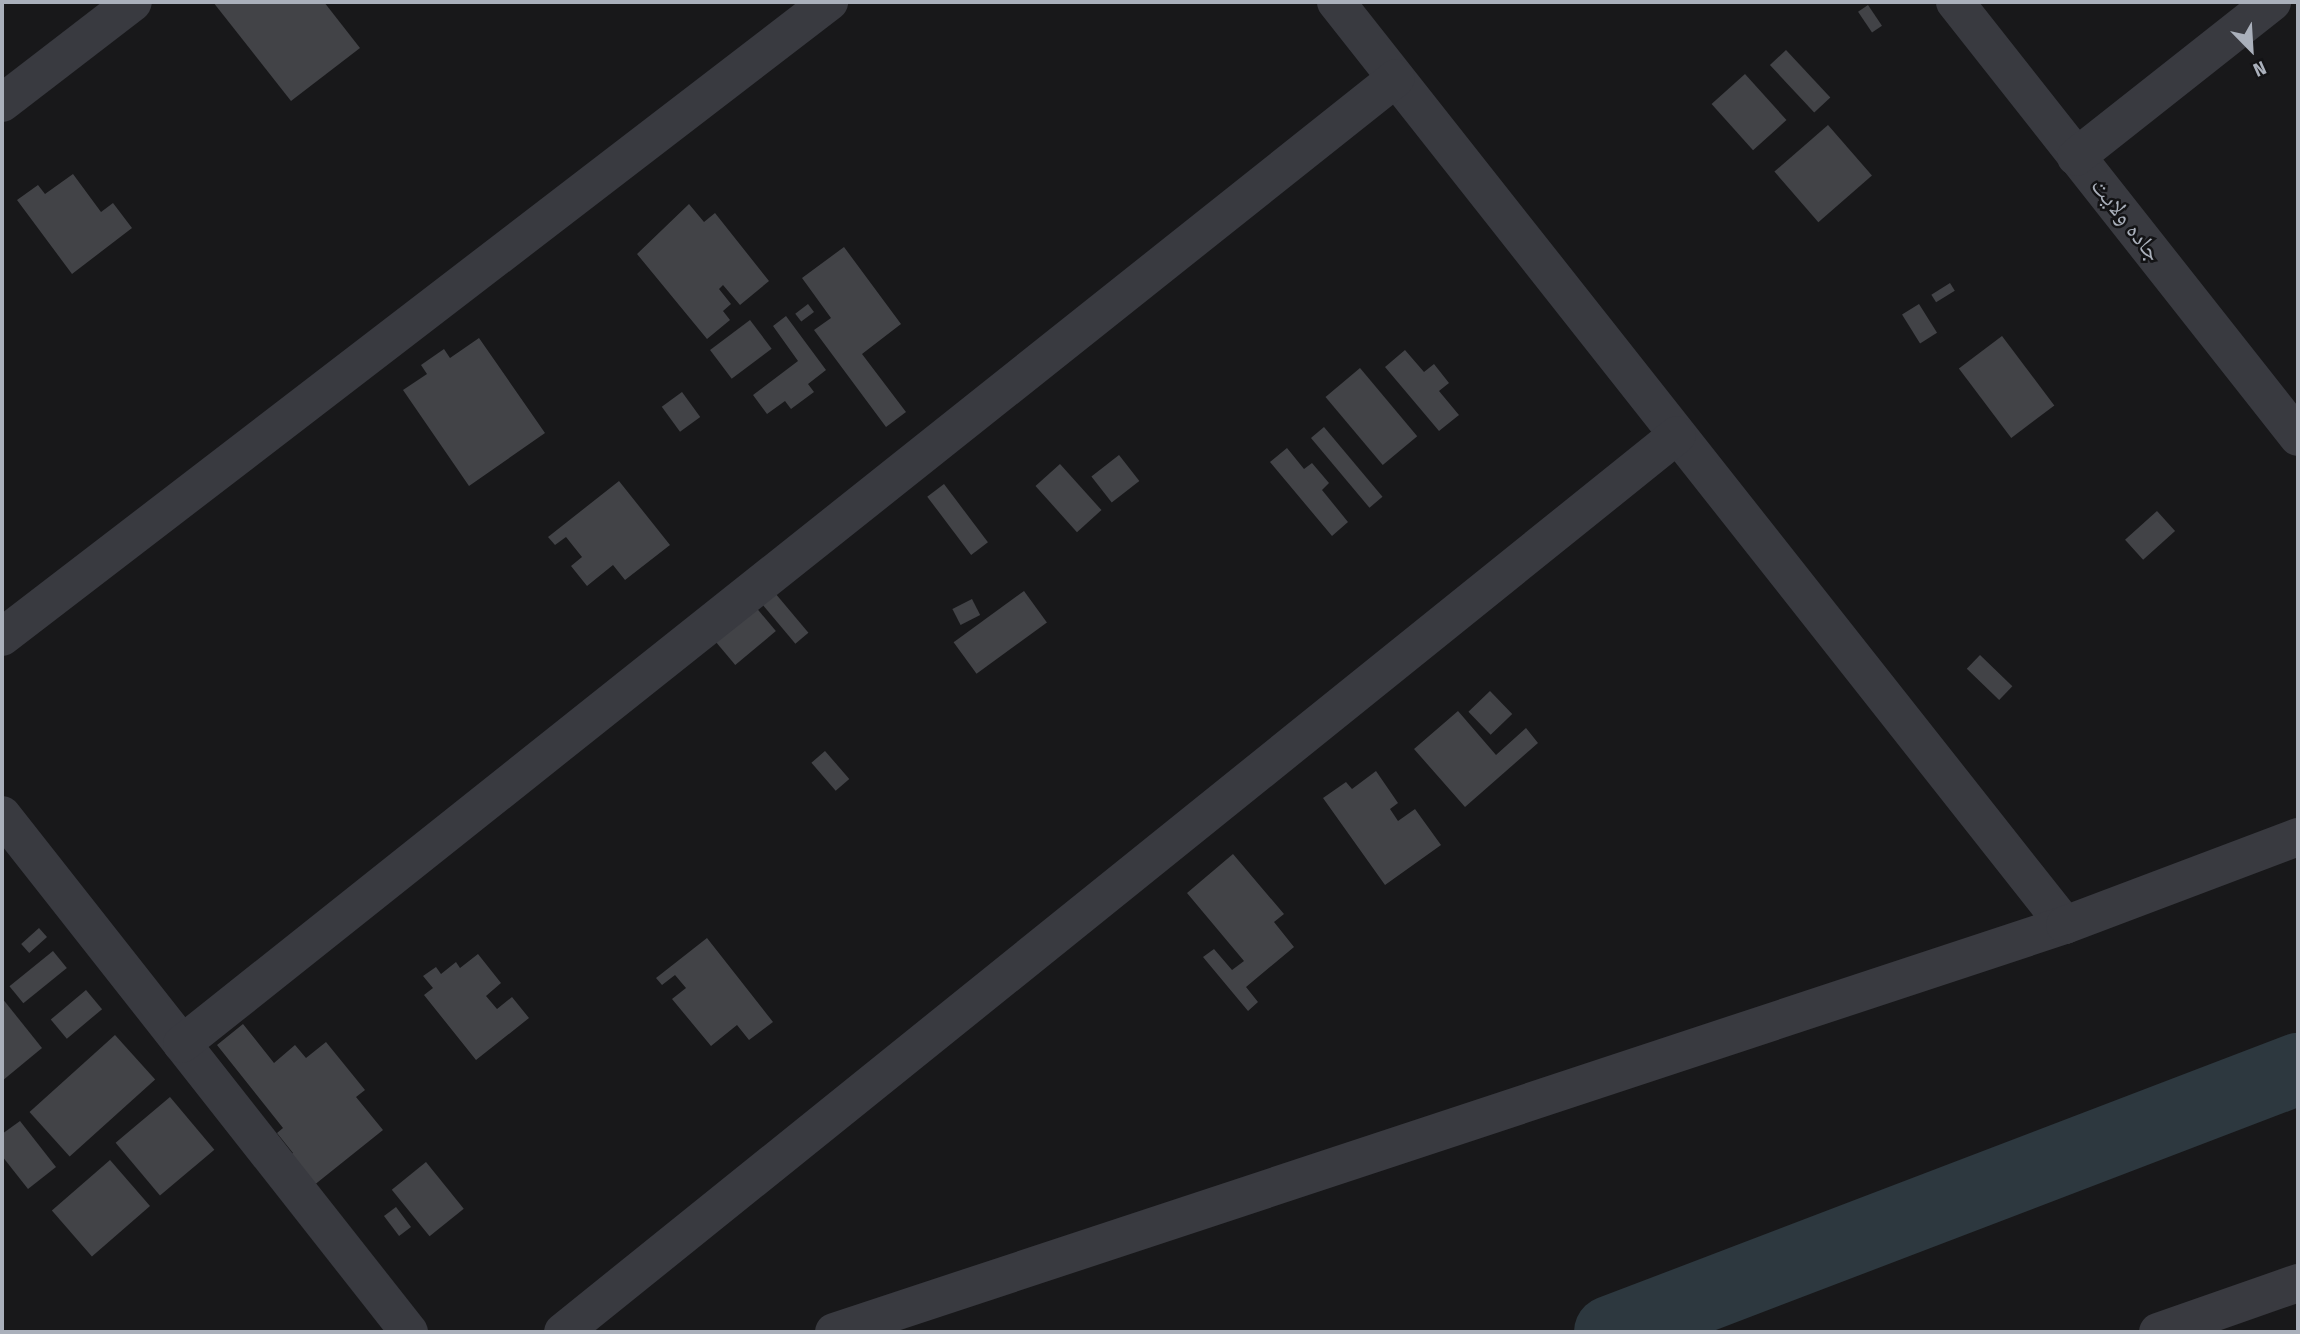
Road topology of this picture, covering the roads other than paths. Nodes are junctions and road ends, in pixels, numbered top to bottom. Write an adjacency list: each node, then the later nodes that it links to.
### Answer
1 (132, 2): 7 (street)
2 (829, 2): 11 (street)
3 (1336, 2): 6 (street)
4 (1955, 2): 8 (street, جاده ولایت)
5 (2272, 2): 8 (street)
6 (1396, 78): 9 (street); 15 (street)
7 (2, 103)
8 (2076, 157): 10 (street, جاده ولایت)
9 (1677, 435): 14 (street); 18 (street)
10 (2298, 437)
11 (2, 637)
12 (2, 816): 15 (street)
13 (2298, 836): 14 (street)
14 (2065, 925): 19 (street)
15 (182, 1044): 17 (street)
16 (2298, 1283): 20 (street)
17 (409, 1332)
18 (563, 1332)
19 (834, 1332)
20 (2158, 1332)

